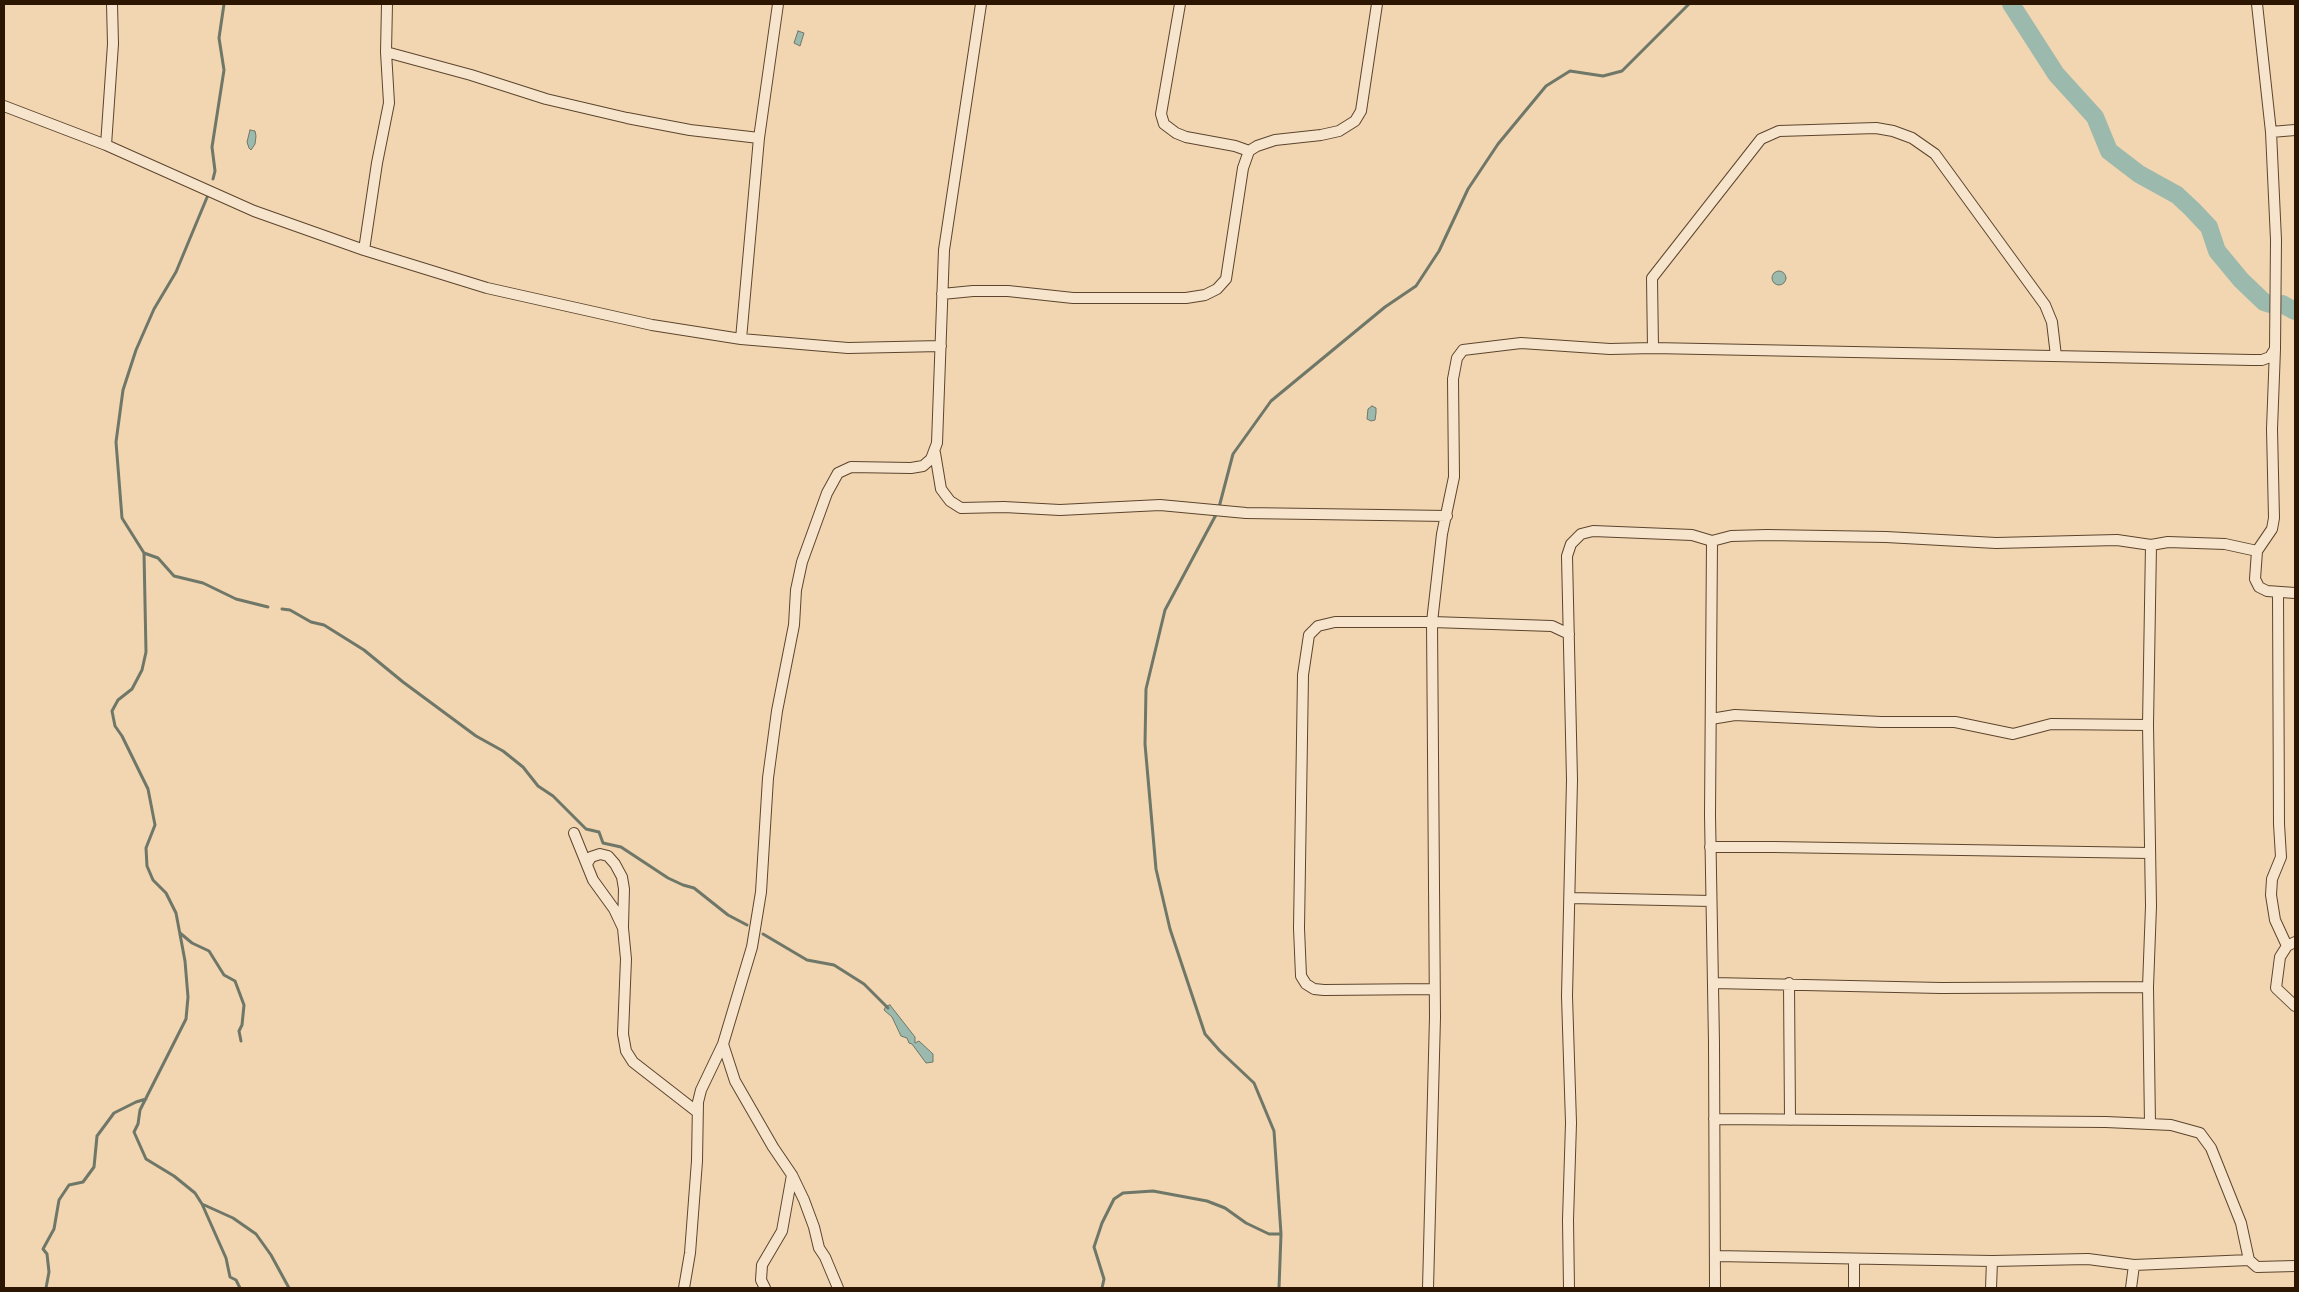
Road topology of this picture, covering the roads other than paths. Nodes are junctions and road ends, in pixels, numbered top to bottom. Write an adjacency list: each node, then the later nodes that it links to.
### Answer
1 (112, 4): 13 (street)
2 (387, 4): 8 (street)
3 (778, 4): 12 (street)
4 (981, 4): 16 (street)
5 (1180, 4): 14 (street)
6 (1377, 4): 14 (street)
7 (2257, 4): 11 (street)
8 (386, 52): 12 (street); 15 (street)
9 (4, 106): 13 (street)
10 (2295, 130): 11 (street)
11 (2271, 132): 20 (street)
12 (759, 138): 17 (street)
13 (106, 145): 15 (street)
14 (1249, 151): 16 (street)
15 (364, 250): 17 (street)
16 (942, 294): 18 (street)
17 (741, 338): 18 (street)
18 (941, 346): 22 (street)
19 (1652, 348): 21 (street); 21 (street); 23 (street)
20 (2275, 349): 21 (street); 26 (street)
21 (2056, 356)
22 (935, 453): 23 (street); 46 (street)
23 (1447, 516): 29 (street)
24 (1712, 541): 25 (street); 30 (street); 31 (street)
25 (2151, 546): 26 (street); 32 (street)
26 (2257, 550): 27 (street)
27 (2278, 592): 28 (street); 40 (street)
28 (2295, 593)
29 (1432, 622): 30 (street); 44 (street); 44 (street)
30 (1569, 634): 37 (street)
31 (1711, 719): 32 (street); 34 (street)
32 (2148, 726): 35 (street)
33 (574, 833): 36 (street)
34 (1710, 847): 35 (street); 38 (street)
35 (2150, 853): 43 (street)
36 (587, 864): 39 (street); 39 (street)
37 (1570, 898): 38 (street); 62 (street)
38 (1711, 901): 41 (street)
39 (623, 928): 47 (street)
40 (2291, 944): 45 (street)
41 (1713, 983): 42 (street); 48 (street)
42 (1789, 984): 43 (street); 49 (street)
43 (2148, 987): 50 (street)
44 (1433, 989): 61 (street)
45 (2295, 1006)
46 (723, 1044): 47 (street); 51 (street)
47 (696, 1111): 58 (street)
48 (1714, 1119): 49 (street); 52 (street)
49 (1790, 1120): 50 (street)
50 (2150, 1124): 54 (street)
51 (792, 1175): 59 (street); 60 (street)
52 (1715, 1256): 53 (street); 63 (street)
53 (1854, 1259): 55 (street); 64 (street)
54 (2249, 1260): 56 (street); 57 (street)
55 (1992, 1261): 56 (street); 65 (street)
56 (2134, 1266): 66 (street)
57 (2295, 1266)
58 (684, 1288)
59 (765, 1288)
60 (838, 1288)
61 (1428, 1288)
62 (1569, 1288)
63 (1715, 1288)
64 (1854, 1288)
65 (1991, 1288)
66 (2131, 1288)

